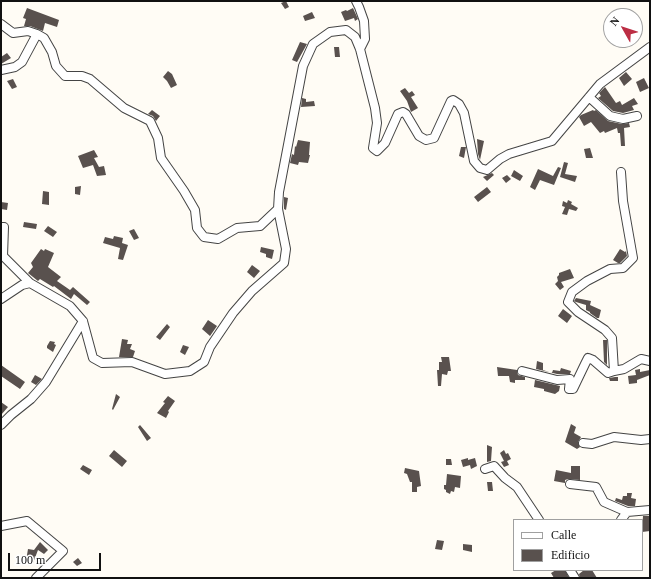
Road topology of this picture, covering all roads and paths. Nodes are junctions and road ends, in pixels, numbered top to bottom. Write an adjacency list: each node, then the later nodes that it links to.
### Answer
1 (356, 1): 5 (street)
2 (1, 24): 3 (street)
3 (37, 34): 6 (street); 10 (street)
4 (650, 48): 7 (street)
5 (360, 49): 7 (street); 10 (street)
6 (1, 70)
7 (589, 97): 8 (street)
8 (637, 116)
9 (621, 172): 17 (street)
10 (278, 209): 14 (street)
11 (1, 227): 12 (street)
12 (30, 283): 13 (street); 14 (street)
13 (1, 299)
14 (83, 321): 18 (street)
15 (650, 361): 17 (street)
16 (522, 371): 17 (street)
17 (614, 371)
18 (1, 425)
19 (650, 439): 20 (street)
20 (583, 443)
21 (485, 469): 25 (street)
22 (570, 484): 24 (street)
23 (650, 510): 24 (street)
24 (627, 512): 26 (street)
25 (538, 519)
26 (622, 519)
27 (1, 526): 28 (street)
28 (36, 578)

